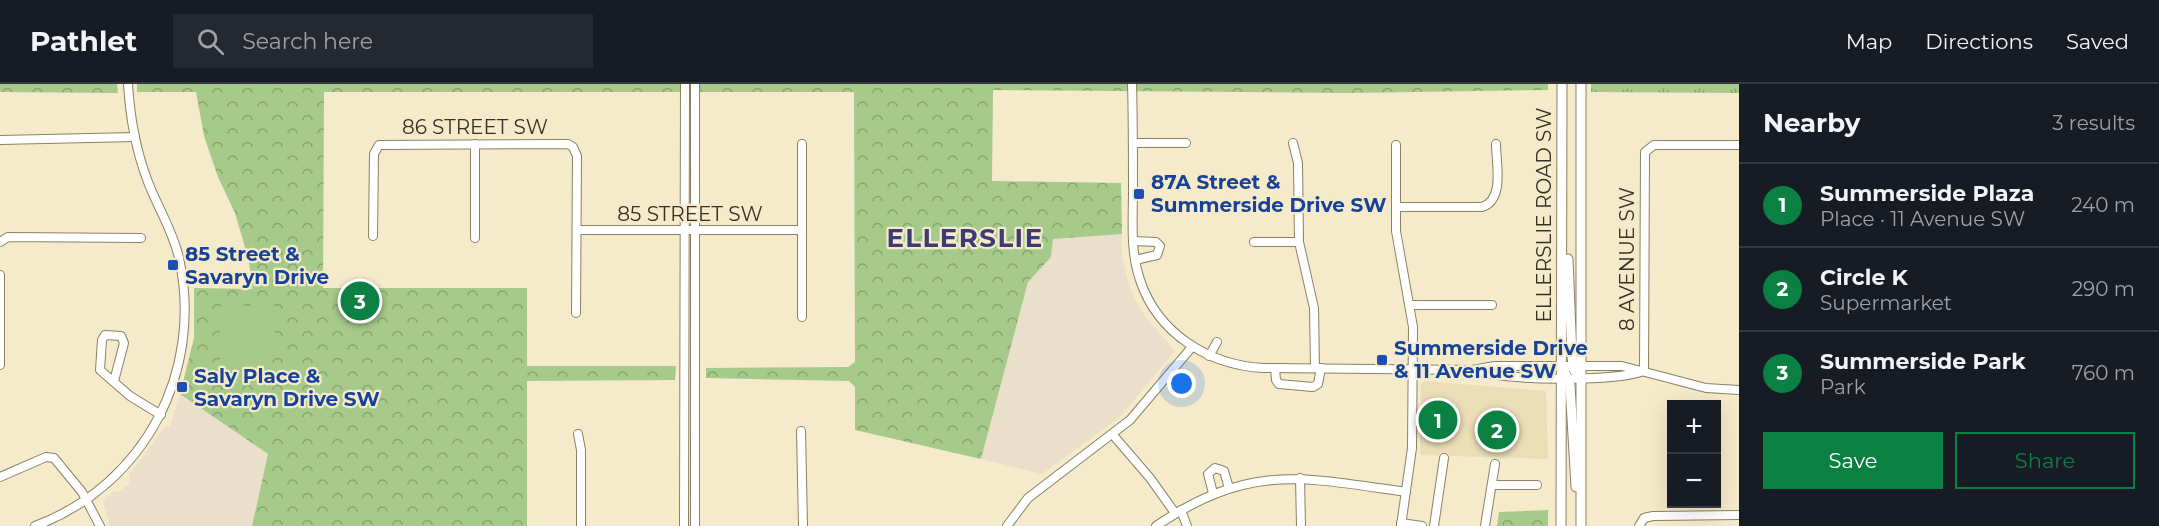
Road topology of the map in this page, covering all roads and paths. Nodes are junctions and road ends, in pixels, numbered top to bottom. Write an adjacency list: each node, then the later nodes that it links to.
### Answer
1 (128, 84): 7 (street)
2 (685, 84): 20 (street)
3 (695, 84): 21 (street)
4 (1132, 84): 9 (street)
5 (1562, 84): 18 (main road, ELLERSLIE ROAD SW)
6 (1581, 84): 42 (main road, ELLERSLIE ROAD SW)
7 (135, 137): 8 (street); 52 (street)
8 (0, 140)
9 (1133, 143): 10 (street); 26 (street)
10 (1186, 143)
11 (1293, 143): 29 (street)
12 (476, 144): 19 (street, 86 STREET SW); 23 (street, 86 STREET SW); 25 (street)
13 (802, 144): 22 (street)
14 (1496, 144): 17 (street)
15 (1396, 145): 17 (street)
16 (1739, 145): 47 (street, 8 AVENUE SW)
17 (1396, 207): 33 (street)
18 (1562, 224): 41 (main road, ELLERSLIE ROAD SW); 42 (main road)
19 (577, 230): 20 (street, 85 STREET SW); 35 (street)
20 (684, 230): 21 (street, 85 STREET SW); 74 (street)
21 (695, 230): 22 (street, 85 STREET SW); 75 (street)
22 (802, 230): 36 (street)
23 (373, 236)
24 (141, 237): 27 (street)
25 (476, 238)
26 (1133, 241): 30 (street); 30 (street)
27 (0, 242)
28 (1254, 242): 29 (street)
29 (1299, 242): 44 (street)
30 (1135, 260): 38 (street)
31 (0, 275): 32 (street)
32 (0, 281): 40 (street)
33 (1411, 305): 34 (street); 45 (street)
34 (1492, 305)
35 (576, 313)
36 (802, 316)
37 (1217, 342): 39 (street)
38 (1192, 347): 39 (street); 55 (street)
39 (1209, 356): 43 (street)
40 (0, 365)
41 (1561, 366): 42 (street); 46 (street); 48 (main road)
42 (1577, 366): 47 (street); 49 (main road)
43 (1275, 368): 44 (street); 44 (street)
44 (1318, 368): 45 (street)
45 (1413, 368): 46 (street); 63 (street)
46 (1472, 370): 48 (street)
47 (1644, 371): 49 (street); 51 (street)
48 (1564, 377): 49 (street); 68 (main road); 85 (main road)
49 (1580, 377): 68 (main road)
50 (114, 381): 50 (street); 52 (street)
51 (1739, 390)
52 (161, 415): 65 (street)
53 (801, 431): 76 (street)
54 (578, 434): 73 (street)
55 (1113, 435): 66 (street); 77 (street)
56 (1444, 458): 83 (street)
57 (1495, 464): 60 (street)
58 (0, 477): 65 (street)
59 (1300, 478): 62 (street); 63 (street); 81 (street)
60 (1492, 485): 61 (street); 84 (street)
61 (1537, 485)
62 (1229, 488): 64 (street); 64 (street)
63 (1406, 492): 69 (street)
64 (1213, 493): 66 (street)
65 (87, 500): 71 (street); 72 (street)
66 (1175, 514): 78 (street); 79 (street); 80 (street)
67 (1739, 515): 70 (street)
68 (1581, 521)
69 (1401, 524): 82 (street)
70 (1640, 524)
71 (35, 526)
72 (100, 526)
73 (581, 526)
74 (684, 526)
75 (695, 526)
76 (803, 526)
77 (1007, 526)
78 (1156, 526)
79 (1172, 526)
80 (1187, 526)
81 (1301, 526)
82 (1422, 526)
83 (1434, 526)
84 (1485, 526)
85 (1561, 526)

